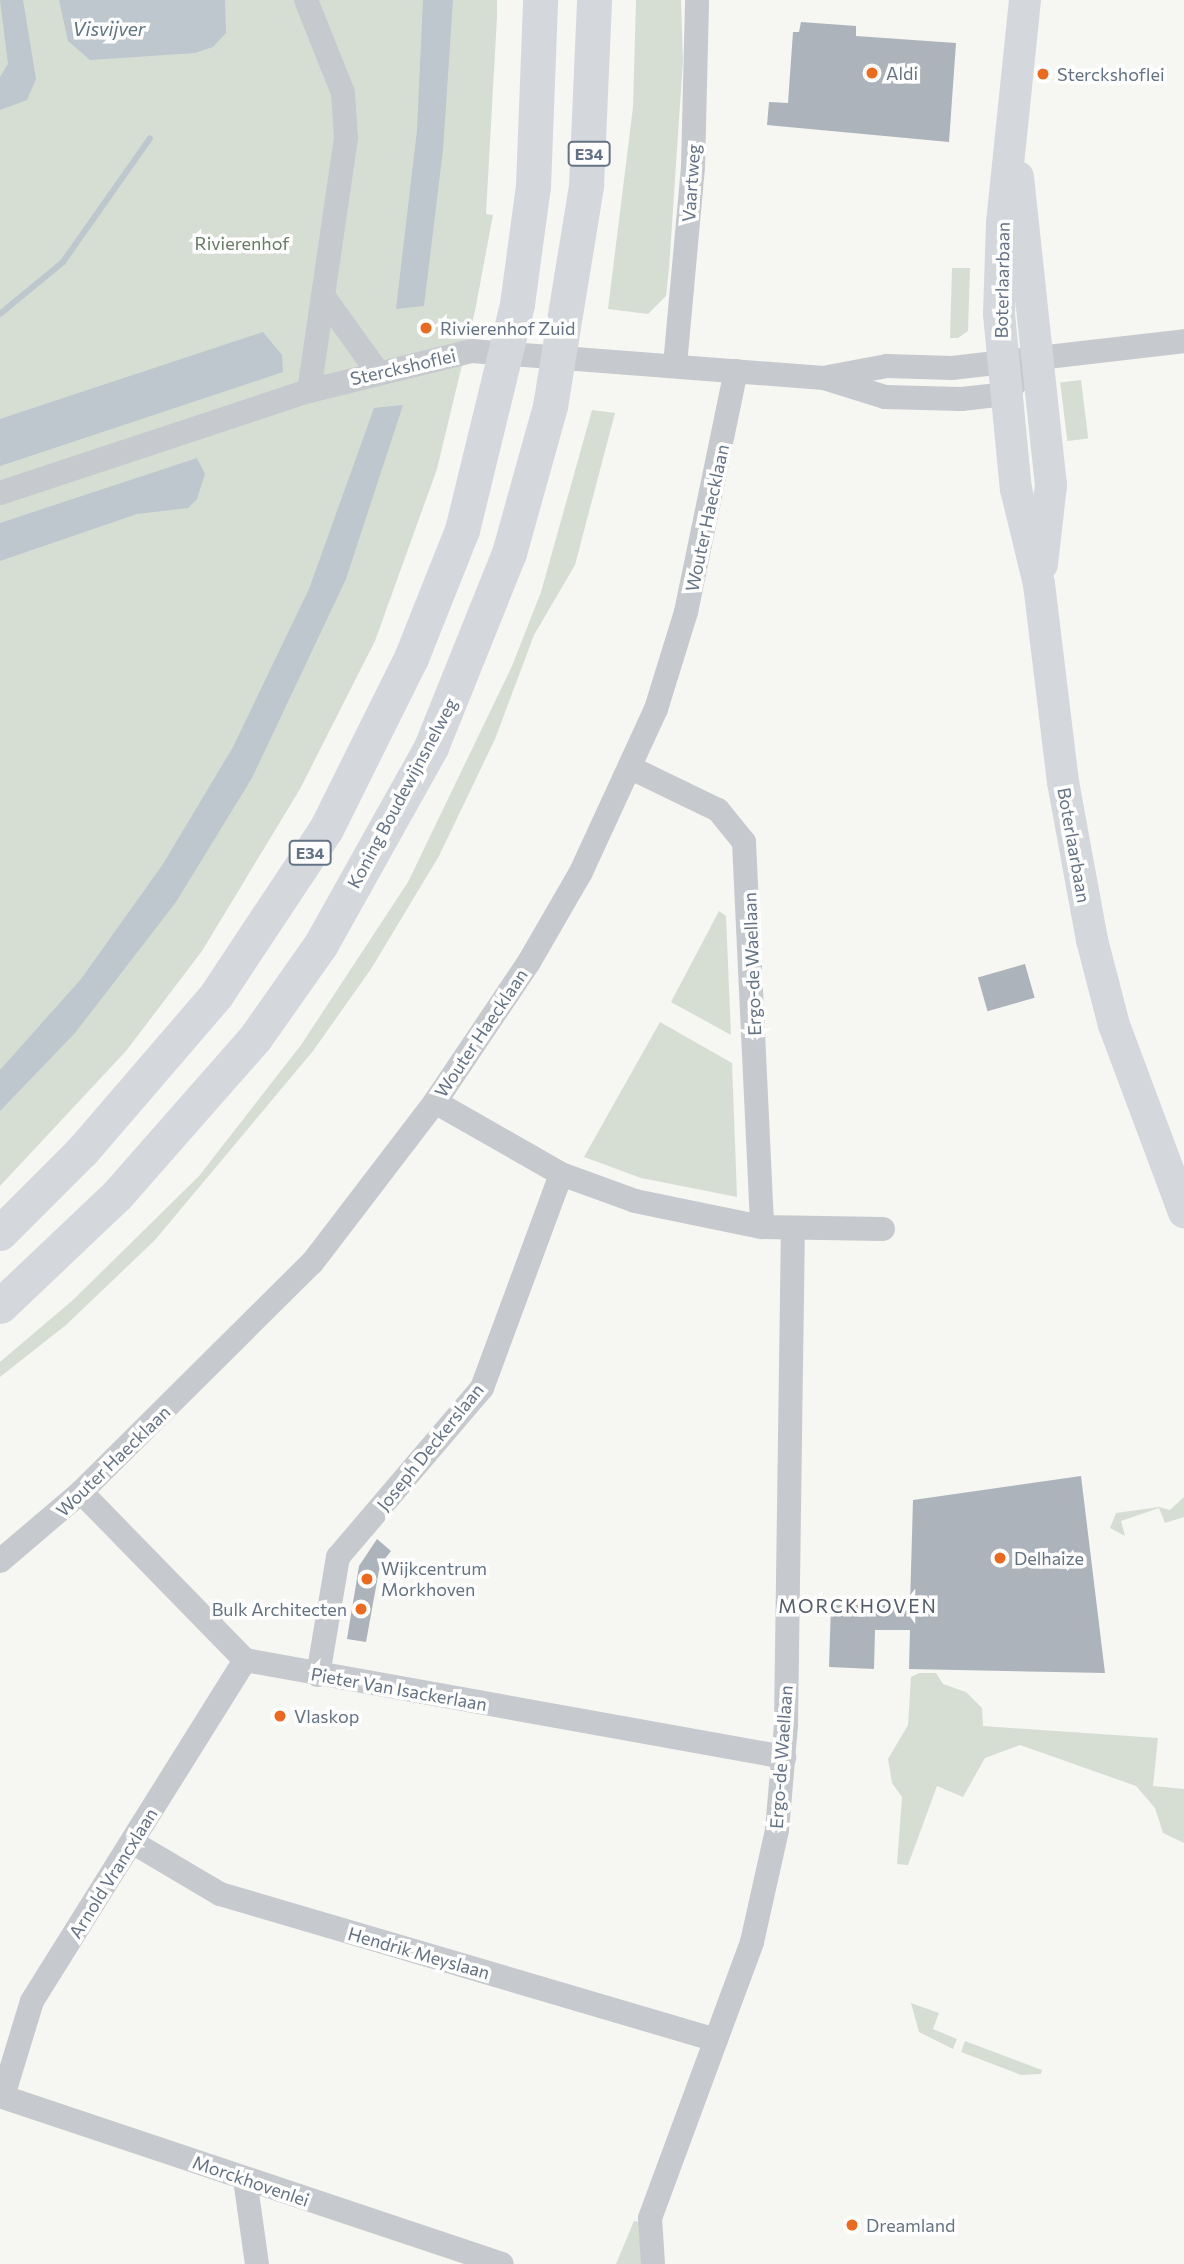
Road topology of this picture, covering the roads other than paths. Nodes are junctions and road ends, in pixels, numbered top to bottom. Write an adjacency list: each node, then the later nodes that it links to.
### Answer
1 (306, 0): 7 (street)
2 (540, 0): 28 (highway, E34)
3 (594, 0): 29 (highway, Koning Boudewijnsnelweg / E34)
4 (697, 0): 11 (street, Vaartweg)
5 (1025, 0): 6 (main road, Boterlaarbaan)
6 (1013, 141): 9 (main road, Boterlaarbaan); 10 (main road, Boterlaarbaan)
7 (326, 300): 12 (street); 15 (street)
8 (1184, 341): 9 (street, Sterckshoflei)
9 (1037, 358): 10 (street, Sterckshoflei); 16 (street); 18 (main road, Boterlaarbaan)
10 (1003, 362): 14 (street, Sterckshoflei); 16 (main road, Boterlaarbaan)
11 (675, 365): 12 (street, Sterckshoflei); 13 (street, Sterckshoflei)
12 (377, 370): 15 (street, Sterckshoflei)
13 (736, 370): 14 (street, Sterckshoflei); 19 (street, Wouter Haecklaan)
14 (824, 378): 16 (street, Sterckshoflei)
15 (309, 391): 17 (street, Sterckshoflei)
16 (1006, 394): 18 (main road, Boterlaarbaan)
17 (0, 493)
18 (1039, 584): 20 (main road, Boterlaarbaan)
19 (631, 768): 21 (street, Wouter Haecklaan); 25 (street, Ergo-de Waellaan)
20 (1140, 1100): 22 (main road, Boterlaarbaan); 24 (main road, Boterlaarbaan)
21 (435, 1102): 23 (street); 30 (street, Wouter Haecklaan)
22 (1184, 1152)
23 (561, 1174): 25 (street); 33 (street, Joseph Deckerslaan)
24 (1184, 1212)
25 (762, 1227): 26 (street)
26 (793, 1228): 27 (street); 34 (street, Ergo-de Waellaan)
27 (883, 1229)
28 (0, 1233)
29 (0, 1306)
30 (81, 1492): 31 (street, Wouter Haecklaan); 32 (street)
31 (0, 1561)
32 (245, 1660): 33 (street, Pieter Van Isackerlaan); 35 (street, Arnold Vrancxlaan)
33 (317, 1675): 34 (street, Pieter Van Isackerlaan)
34 (784, 1757): 36 (street, Ergo-de Waellaan)
35 (132, 1842): 36 (street, Hendrik Meyslaan); 37 (street, Arnold Vrancxlaan)
36 (716, 2040): 41 (street, Ergo-de Waellaan)
37 (2, 2096): 38 (street, Morckhovenlei)
38 (246, 2179): 39 (street); 40 (street, Morckhovenlei)
39 (257, 2264)
40 (502, 2264)
41 (653, 2264)

